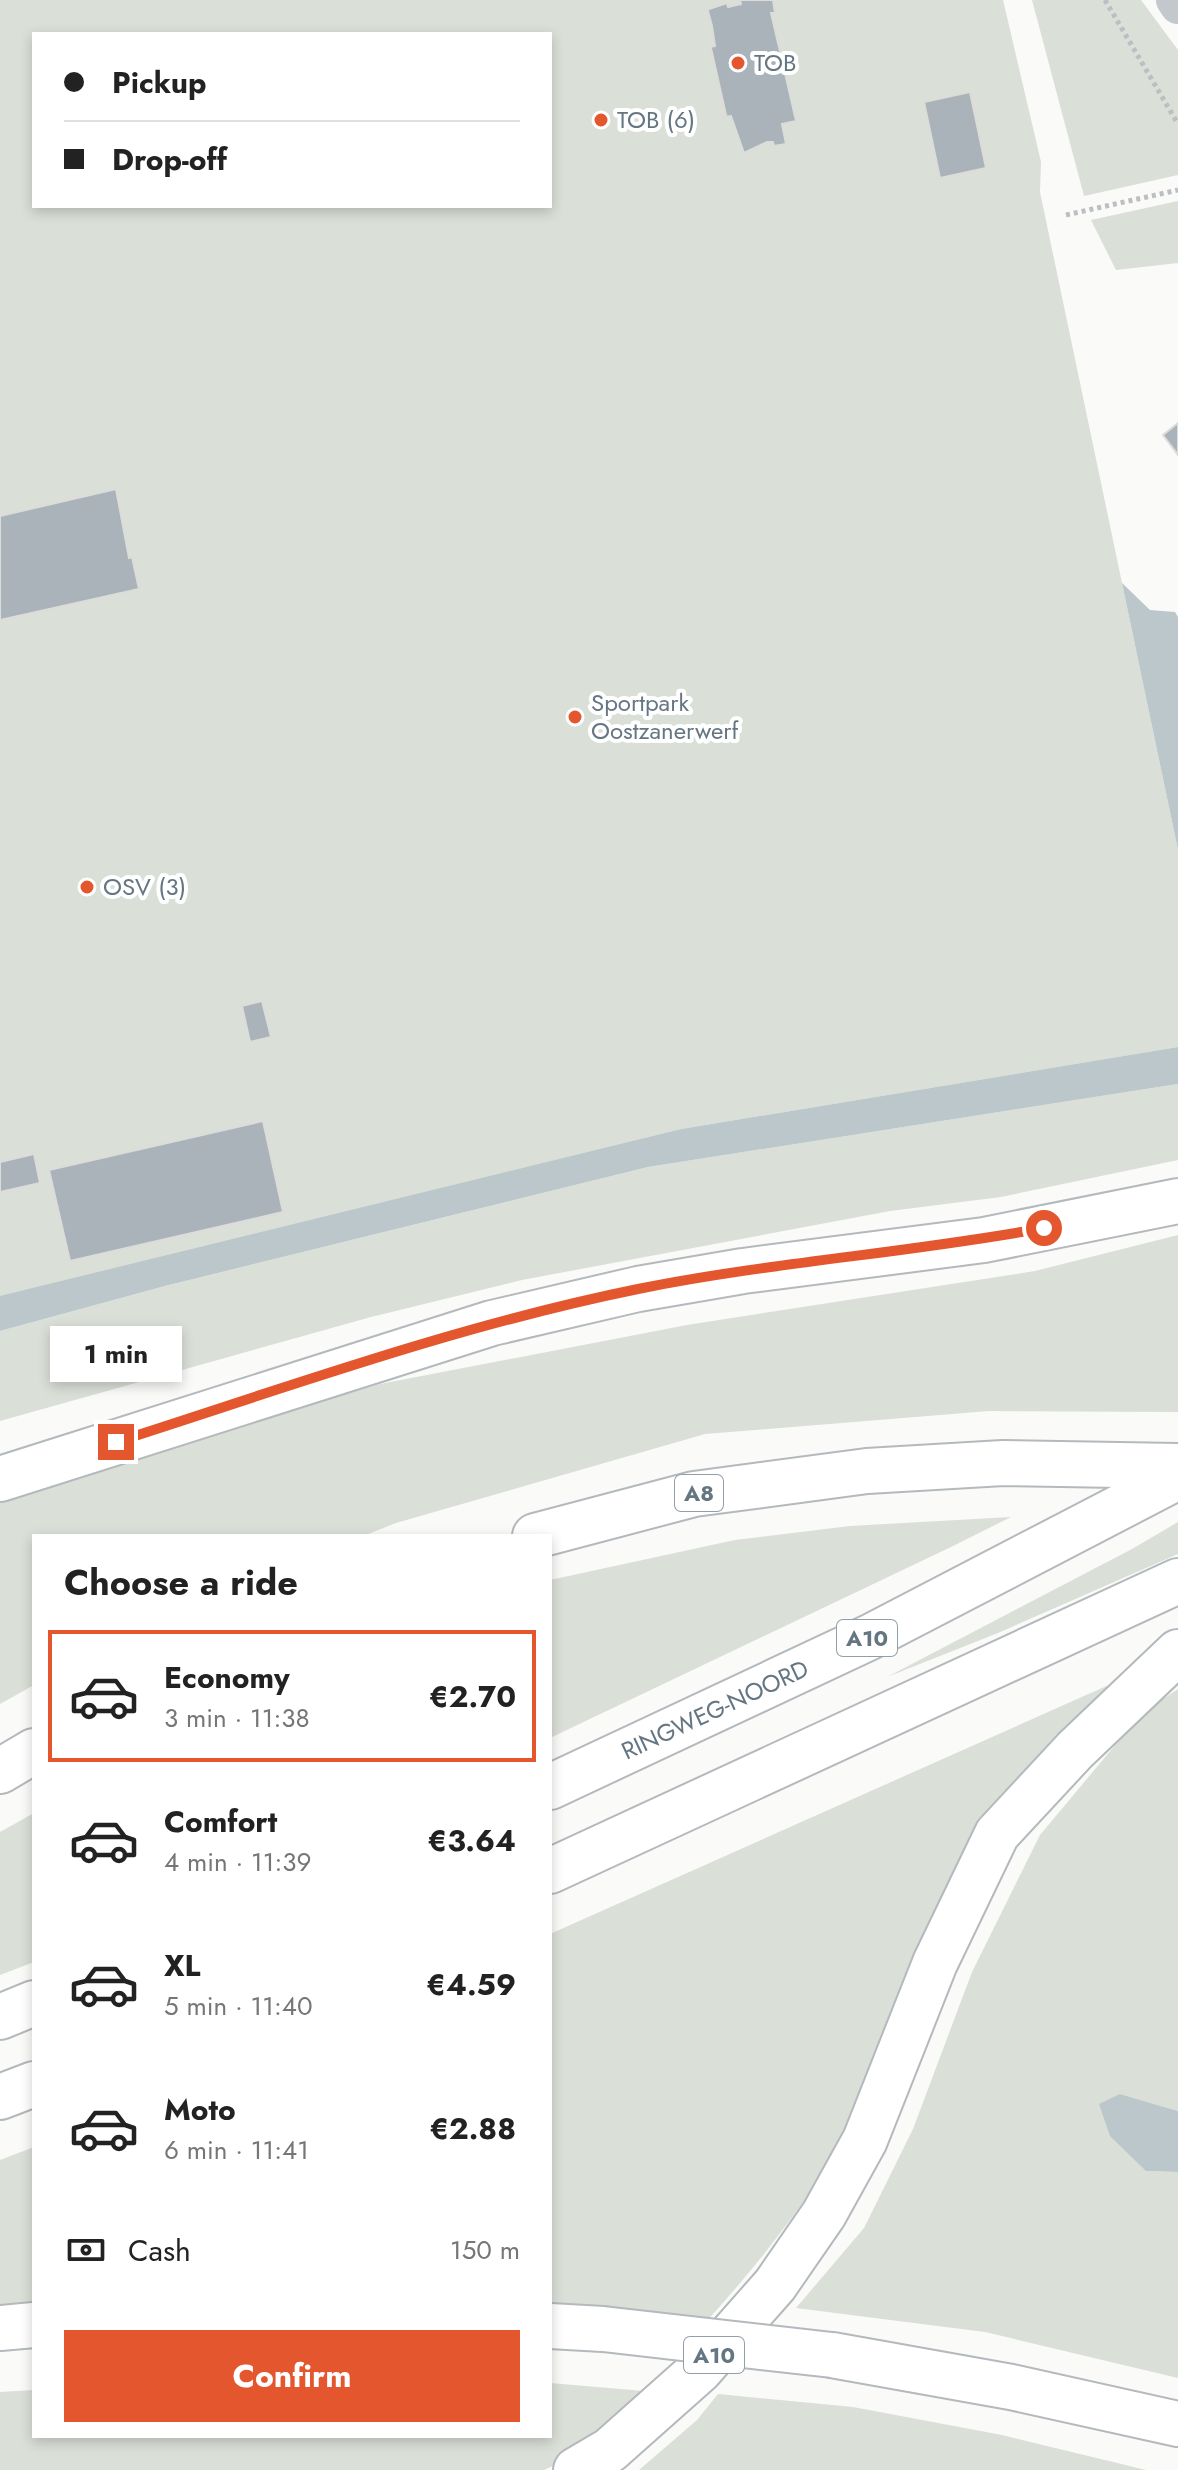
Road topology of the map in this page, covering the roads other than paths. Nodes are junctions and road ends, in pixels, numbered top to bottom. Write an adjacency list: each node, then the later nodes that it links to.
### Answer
1 (1174, 0): 2 (street)
2 (1178, 6)
3 (1178, 1201): 6 (highway)
4 (1178, 1466): 7 (highway, A8)
5 (1178, 1477): 12 (highway, RINGWEG-NOORD / A10)
6 (0, 1479)
7 (543, 1534)
8 (1178, 1581): 13 (highway)
9 (1178, 1652): 22 (highway, A10)
10 (32, 1752): 11 (highway)
11 (0, 1771)
12 (552, 1786)
13 (552, 1870)
14 (32, 2004): 15 (highway)
15 (0, 2017)
16 (32, 2085): 17 (highway)
17 (0, 2097)
18 (32, 2325): 20 (highway)
19 (552, 2326): 21 (highway, A10, bridge)
20 (0, 2328)
21 (1178, 2424)
22 (576, 2470)

